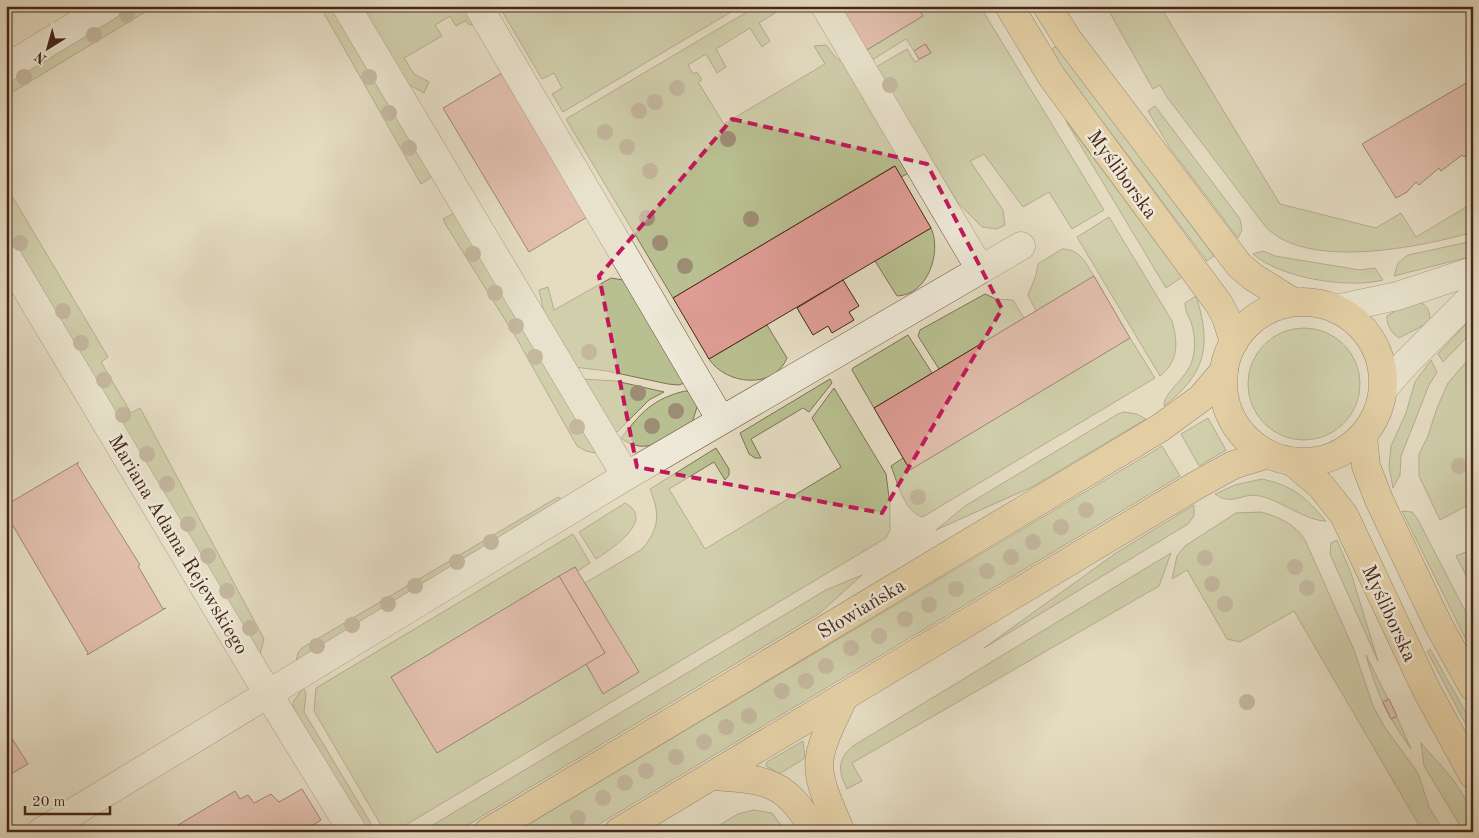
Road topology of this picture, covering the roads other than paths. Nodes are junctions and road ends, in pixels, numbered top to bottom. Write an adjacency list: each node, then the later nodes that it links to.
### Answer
1 (108, 6): 7 (street)
2 (346, 6): 21 (street)
3 (478, 6): 18 (street)
4 (825, 6): 10 (street)
5 (1009, 6): 15 (main road, Myśliborska)
6 (1047, 6): 13 (main road, Myśliborska)
7 (6, 68)
8 (1021, 246): 10 (street)
9 (6, 255): 23 (street, Mariana Adama Rejewskiego)
10 (980, 269): 18 (street)
11 (1473, 271): 14 (street)
12 (1473, 296): 17 (street)
13 (1293, 302): 14 (main road); 15 (main road)
14 (1336, 309): 17 (main road)
15 (1234, 342): 16 (main road)
16 (1224, 371): 20 (main road); 29 (main road, Słowiańska)
17 (1384, 388): 19 (main road)
18 (721, 420): 21 (street)
19 (1364, 436): 20 (main road); 22 (main road, Myśliborska)
20 (1281, 458): 24 (main road); 25 (main road, Myśliborska)
21 (626, 476): 23 (street)
22 (1473, 688)
23 (267, 692): 27 (street); 28 (street, Mariana Adama Rejewskiego)
24 (844, 697): 26 (main road); 32 (main road)
25 (1473, 775)
26 (712, 776): 30 (main road); 31 (main road)
27 (40, 832)
28 (353, 832)
29 (488, 832)
30 (618, 832)
31 (815, 832)
32 (841, 832)

